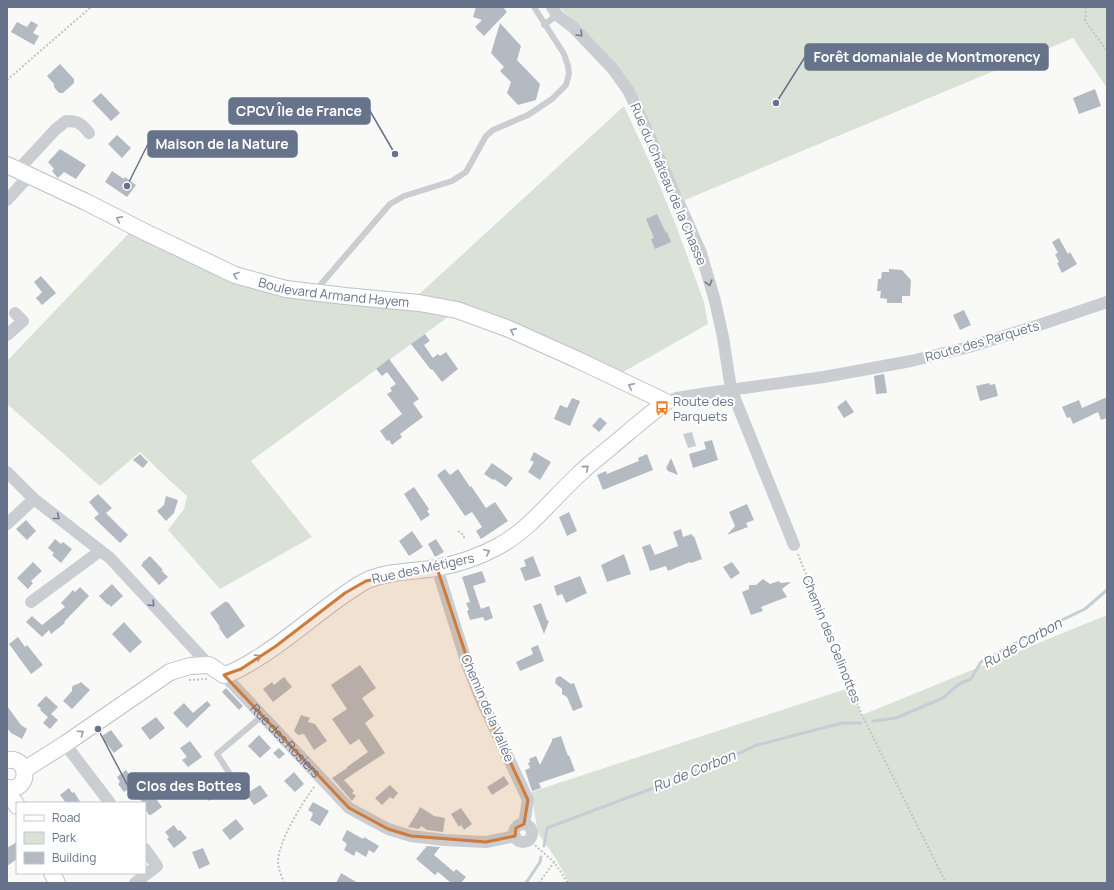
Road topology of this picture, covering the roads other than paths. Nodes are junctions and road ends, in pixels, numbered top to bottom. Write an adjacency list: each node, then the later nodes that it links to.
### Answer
1 (534, 7): 3 (lane)
2 (555, 11): 3 (lane); 11 (street, Rue du Château de la Chasse, one-way to 11)
3 (544, 25): 7 (lane)
4 (89, 133): 5 (street)
5 (18, 170): 6 (street); 7 (main road, Boulevard Armand Hayem, one-way to 5)
6 (7, 200)
7 (313, 293): 12 (main road, Boulevard Armand Hayem, one-way to 7)
8 (1107, 302): 11 (street, Route des Parquets)
9 (15, 313): 10 (street)
10 (7, 335)
11 (731, 389): 12 (street, Route des Parquets); 16 (street)
12 (666, 402): 18 (main road, Rue des Métigers, one-way to 12)
13 (7, 472): 14 (street, Rue des Rosiers)
14 (34, 499): 15 (street); 17 (street, Rue des Rosiers, one-way to 17)
15 (7, 524)
16 (794, 545)
17 (100, 550): 19 (street); 20 (street, Rue des Rosiers, one-way to 20)
18 (437, 568): 21 (main road, Rue des Métigers, one-way to 18); 31 (street, Chemin de la Vallée)
19 (31, 602)
20 (209, 665): 21 (main road, Rue des Rosiers); 23 (main road, one-way to 20)
21 (224, 675): 22 (street, Rue des Rosiers)
22 (262, 716): 26 (lane); 32 (street, Rue des Rosiers)
23 (65, 744): 25 (main road); 29 (street)
24 (7, 760): 25 (main road)
25 (24, 770): 27 (main road)
26 (235, 782)
27 (11, 788): 28 (main road); 30 (main road)
28 (20, 802)
29 (109, 802)
30 (16, 803)
31 (524, 824): 32 (street); 32 (street)
32 (515, 836)
33 (146, 850): 36 (street)
34 (52, 874): 35 (main road)
35 (57, 883)
36 (135, 883)

